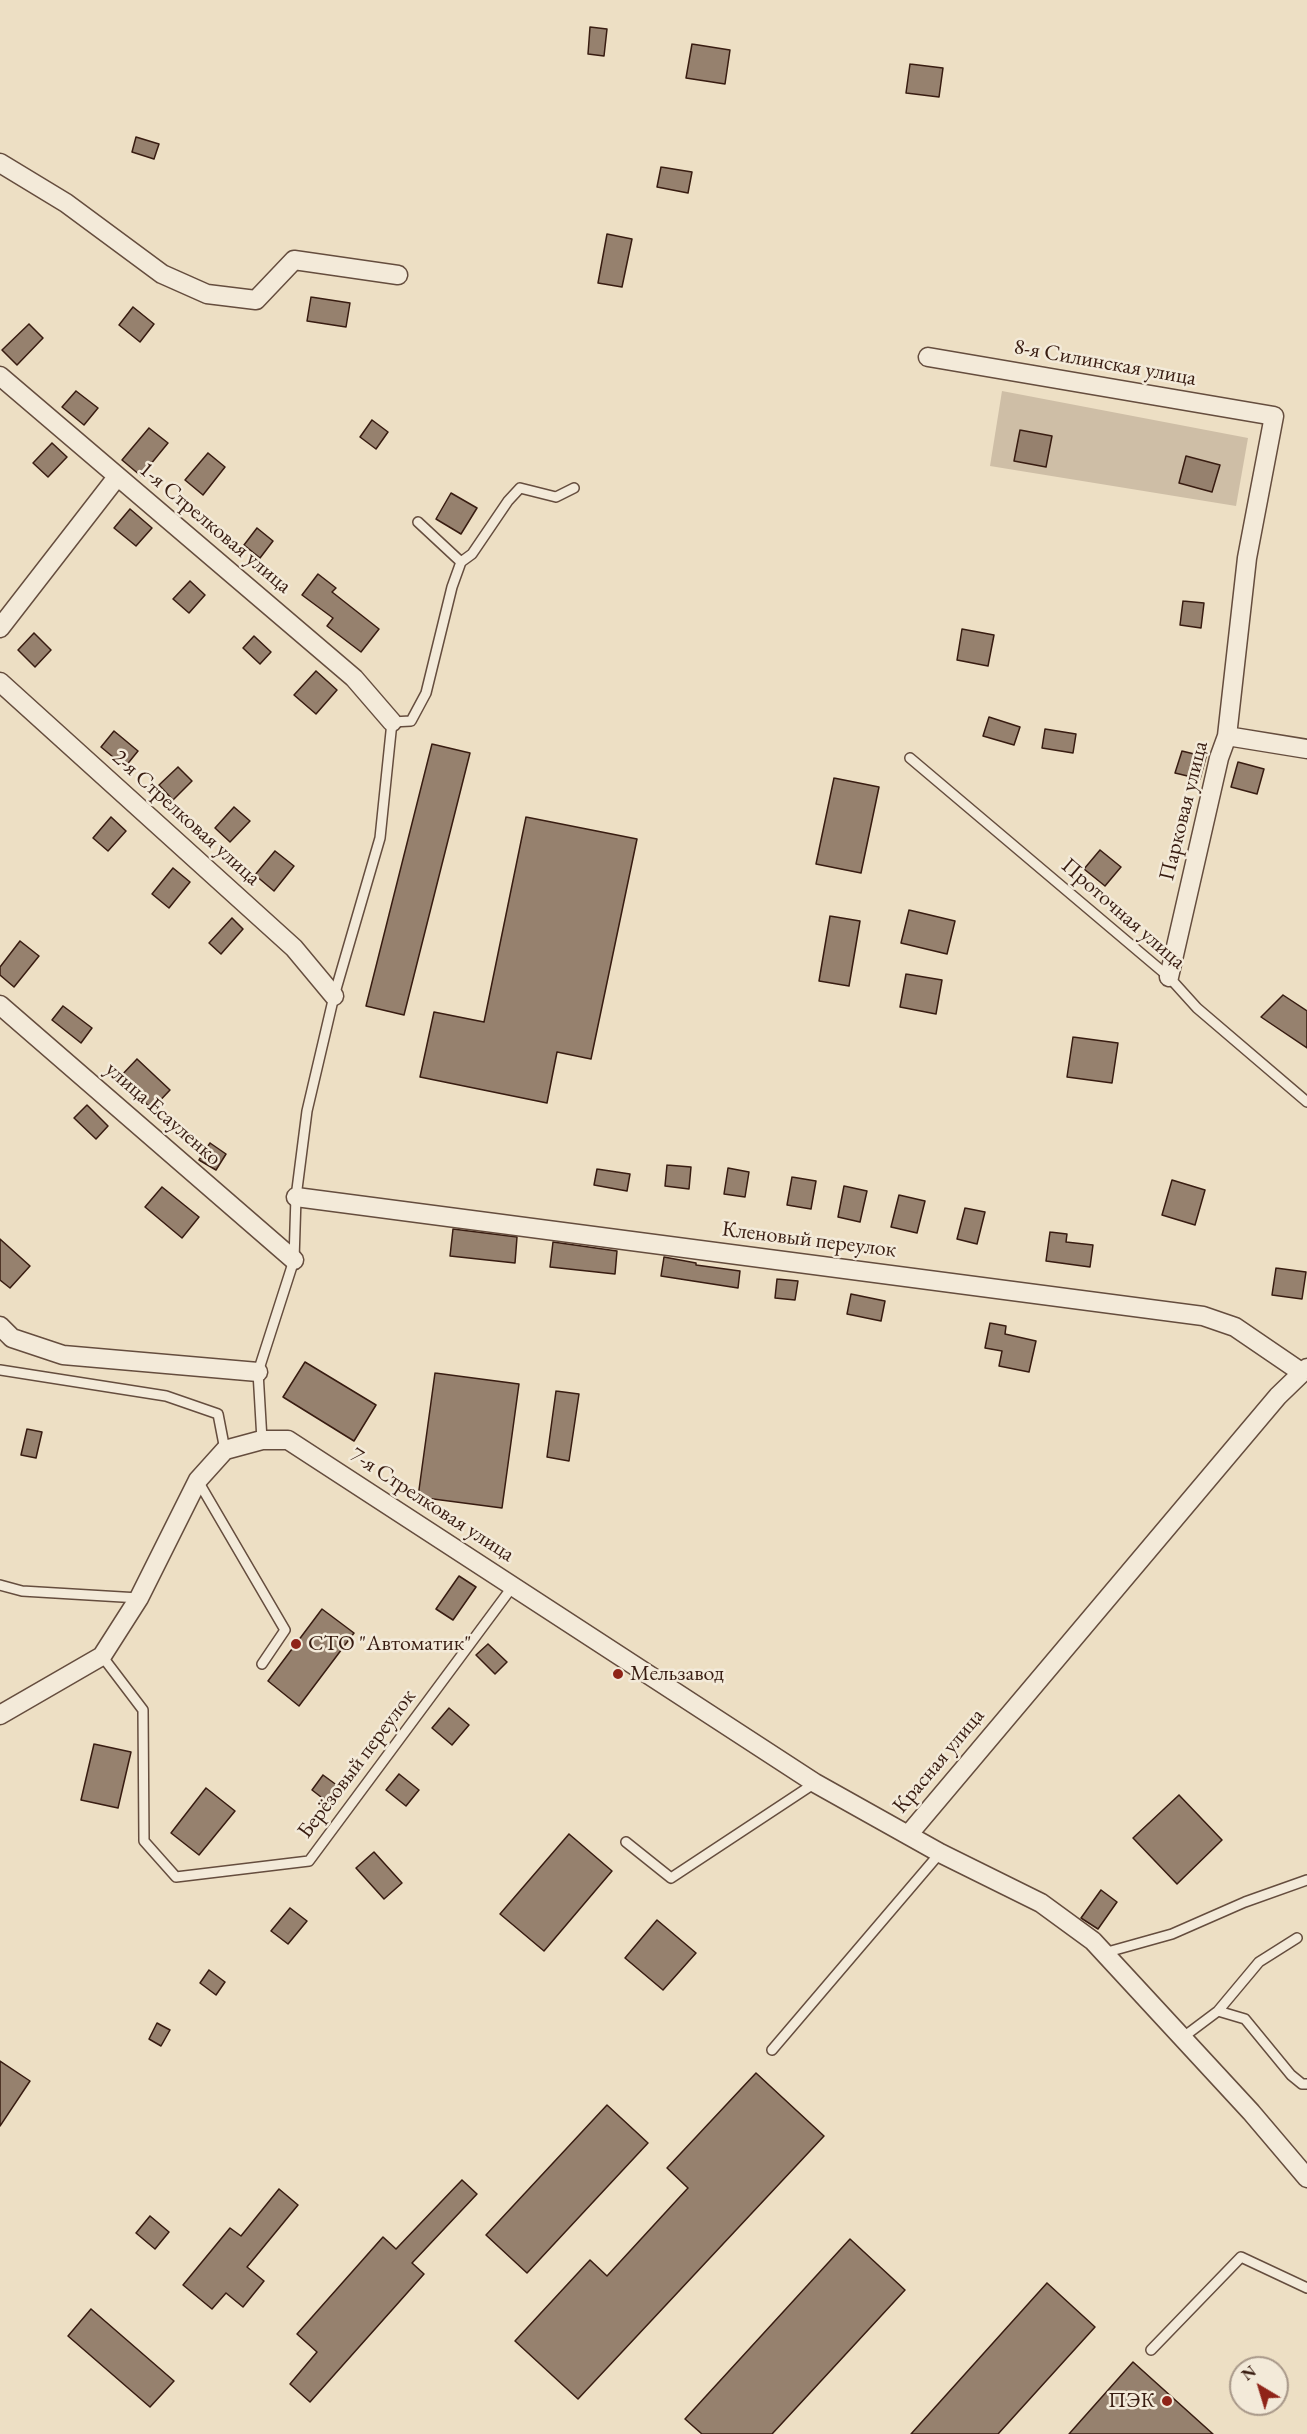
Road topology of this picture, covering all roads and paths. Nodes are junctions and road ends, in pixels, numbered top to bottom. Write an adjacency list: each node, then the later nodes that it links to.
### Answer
1 (0, 163): 2 (street)
2 (398, 276)
3 (928, 357): 12 (street, 8-я Силинская улица)
4 (0, 376): 5 (street, 1-я Стрелковая улица)
5 (117, 477): 9 (street); 11 (street, 1-я Стрелковая улица)
6 (574, 488): 8 (lane)
7 (418, 522): 8 (lane)
8 (461, 562): 11 (lane)
9 (0, 628)
10 (0, 682): 16 (street, 2-я Стрелковая улица)
11 (393, 722): 16 (lane)
12 (1227, 736): 13 (street, Парковая улица); 15 (street, Парковая улица)
13 (1307, 749)
14 (910, 758): 15 (lane, Проточная улица)
15 (1169, 977): 18 (lane, Проточная улица)
16 (334, 996): 19 (lane)
17 (0, 1005): 20 (street, улица Есауленко)
18 (1307, 1102)
19 (296, 1197): 20 (lane); 23 (street, Кленовый переулок)
20 (294, 1260): 24 (lane)
21 (0, 1326): 24 (street)
22 (0, 1370): 26 (lane)
23 (1304, 1370): 35 (street, Красная улица)
24 (258, 1372): 25 (lane)
25 (262, 1440): 26 (street, 7-я Стрелковая улица); 29 (street, 7-я Стрелковая улица)
26 (225, 1450): 27 (street)
27 (198, 1480): 30 (street); 32 (lane)
28 (0, 1585): 30 (lane)
29 (513, 1586): 31 (lane, Берёзовый переулок); 34 (street, 7-я Стрелковая улица)
30 (139, 1598): 31 (street)
31 (102, 1656): 33 (street)
32 (262, 1664)
33 (0, 1715)
34 (815, 1783): 35 (street, 7-я Стрелковая улица); 36 (lane)
35 (908, 1835): 37 (street, Красная улица)
36 (626, 1842)
37 (940, 1853): 40 (street, Красная улица); 43 (lane)
38 (1307, 1880): 40 (lane)
39 (1297, 1938): 41 (lane)
40 (1104, 1953): 42 (street, Красная улица)
41 (1218, 2011): 42 (lane); 44 (lane)
42 (1182, 2038): 45 (street, Красная улица)
43 (772, 2050)
44 (1307, 2084)
45 (1307, 2178)
46 (1307, 2288): 47 (lane)
47 (1151, 2350)

